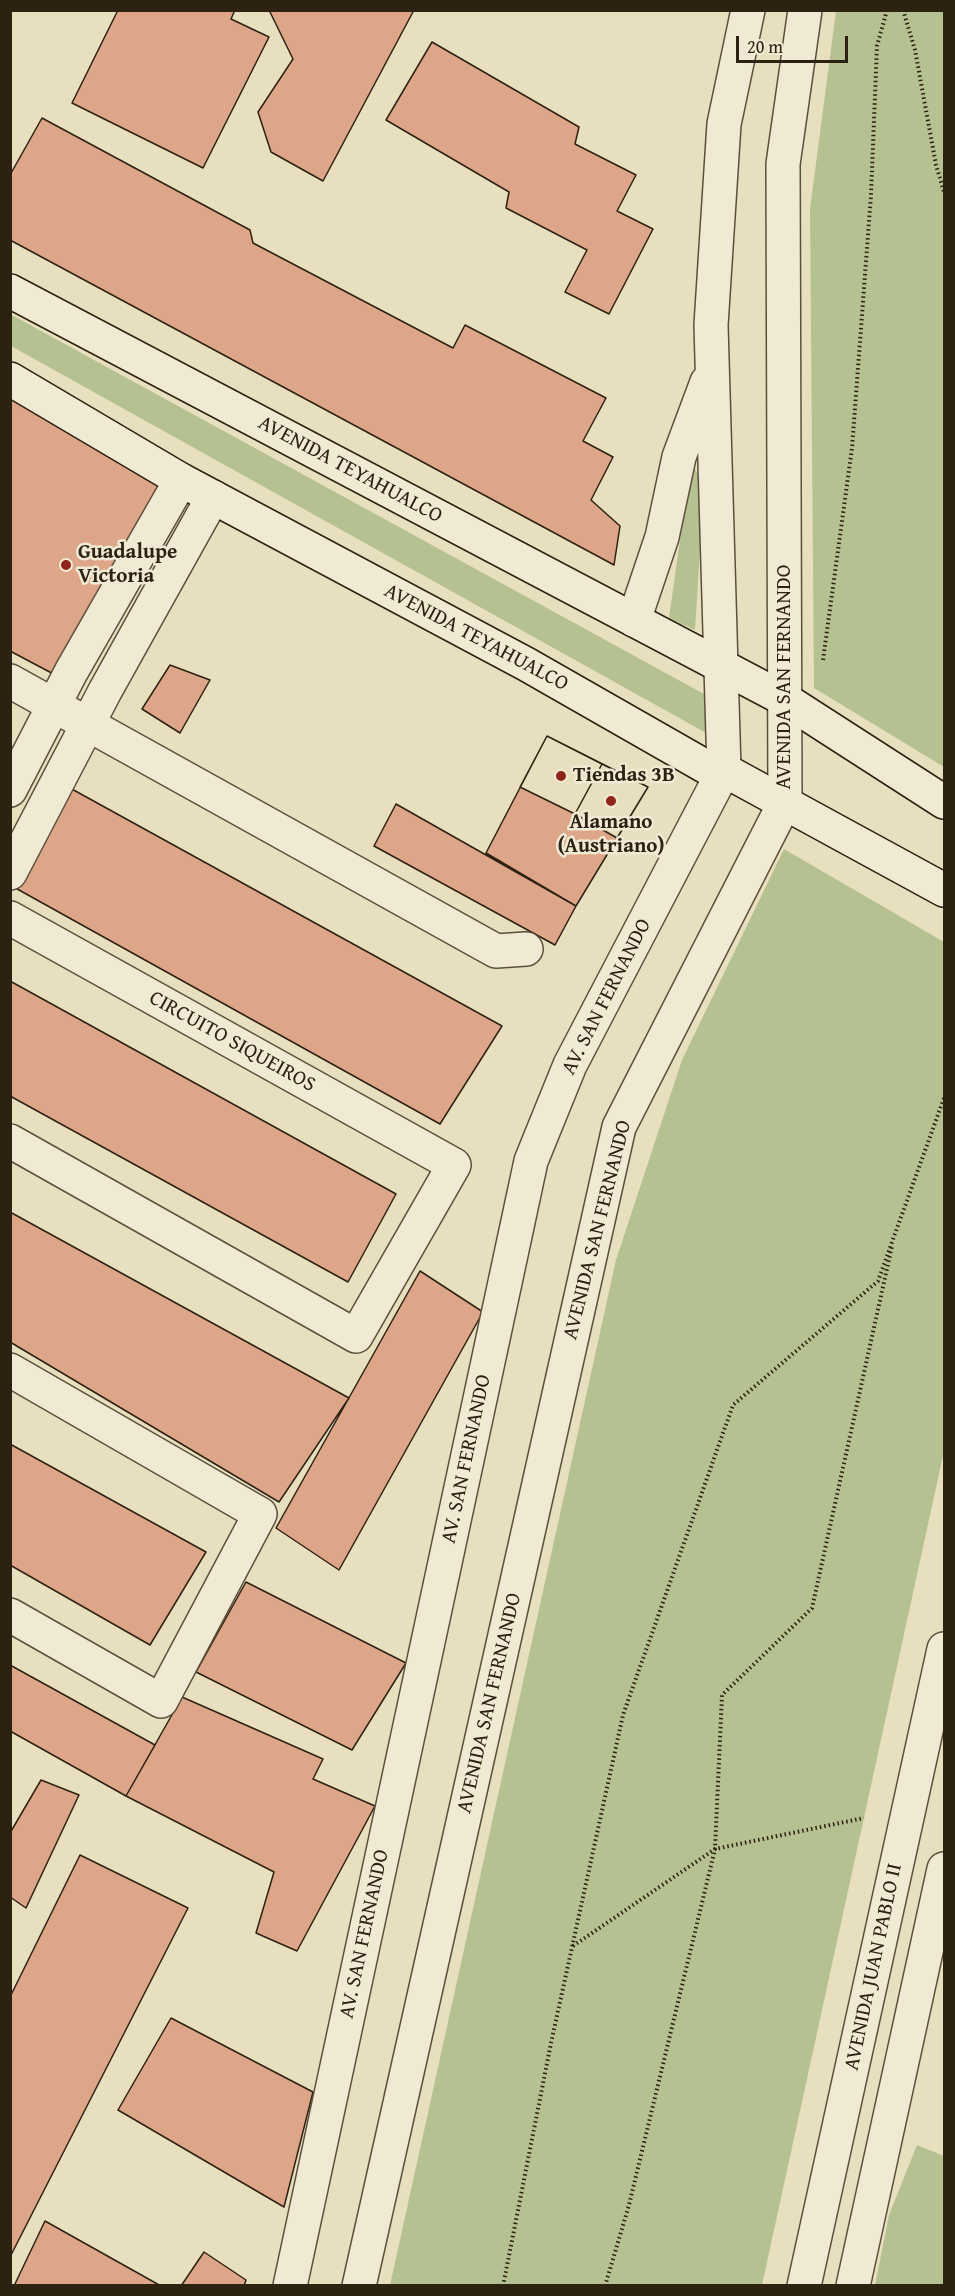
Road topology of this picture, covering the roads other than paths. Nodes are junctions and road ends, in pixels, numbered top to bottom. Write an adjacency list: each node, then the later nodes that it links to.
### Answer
1 (748, 10): 4 (street, AV. SAN FERNANDO)
2 (805, 10): 11 (street, AVENIDA SAN FERNANDO)
3 (10, 291): 8 (street, AVENIDA TEYAHUALCO)
4 (712, 366): 8 (street); 9 (street, AV. SAN FERNANDO)
5 (10, 379): 6 (street, AVENIDA TEYAHUALCO)
6 (180, 480): 7 (street, AVENIDA TEYAHUALCO); 12 (street)
7 (213, 497): 13 (street); 14 (street, AVENIDA TEYAHUALCO)
8 (634, 620): 9 (street, AVENIDA TEYAHUALCO)
9 (722, 666): 11 (street); 14 (street, AV. SAN FERNANDO)
10 (10, 681): 12 (street)
11 (784, 699): 16 (street); 17 (street, AVENIDA SAN FERNANDO)
12 (54, 706): 13 (street); 15 (street)
13 (88, 724): 18 (street); 21 (street)
14 (724, 770): 17 (street, AVENIDA TEYAHUALCO); 27 (street, AV. SAN FERNANDO)
15 (10, 790)
16 (945, 801)
17 (785, 802): 19 (street, AVENIDA TEYAHUALCO); 28 (street, AVENIDA SAN FERNANDO)
18 (10, 873)
19 (945, 890)
20 (10, 918): 22 (street, CIRCUITO SIQUEIROS)
21 (526, 949)
22 (10, 1141)
23 (10, 1370): 24 (street)
24 (10, 1615)
25 (945, 1649): 29 (street, AVENIDA JUAN PABLO II)
26 (945, 1869): 30 (street)
27 (290, 2286)
28 (359, 2286)
29 (804, 2286)
30 (853, 2286)

